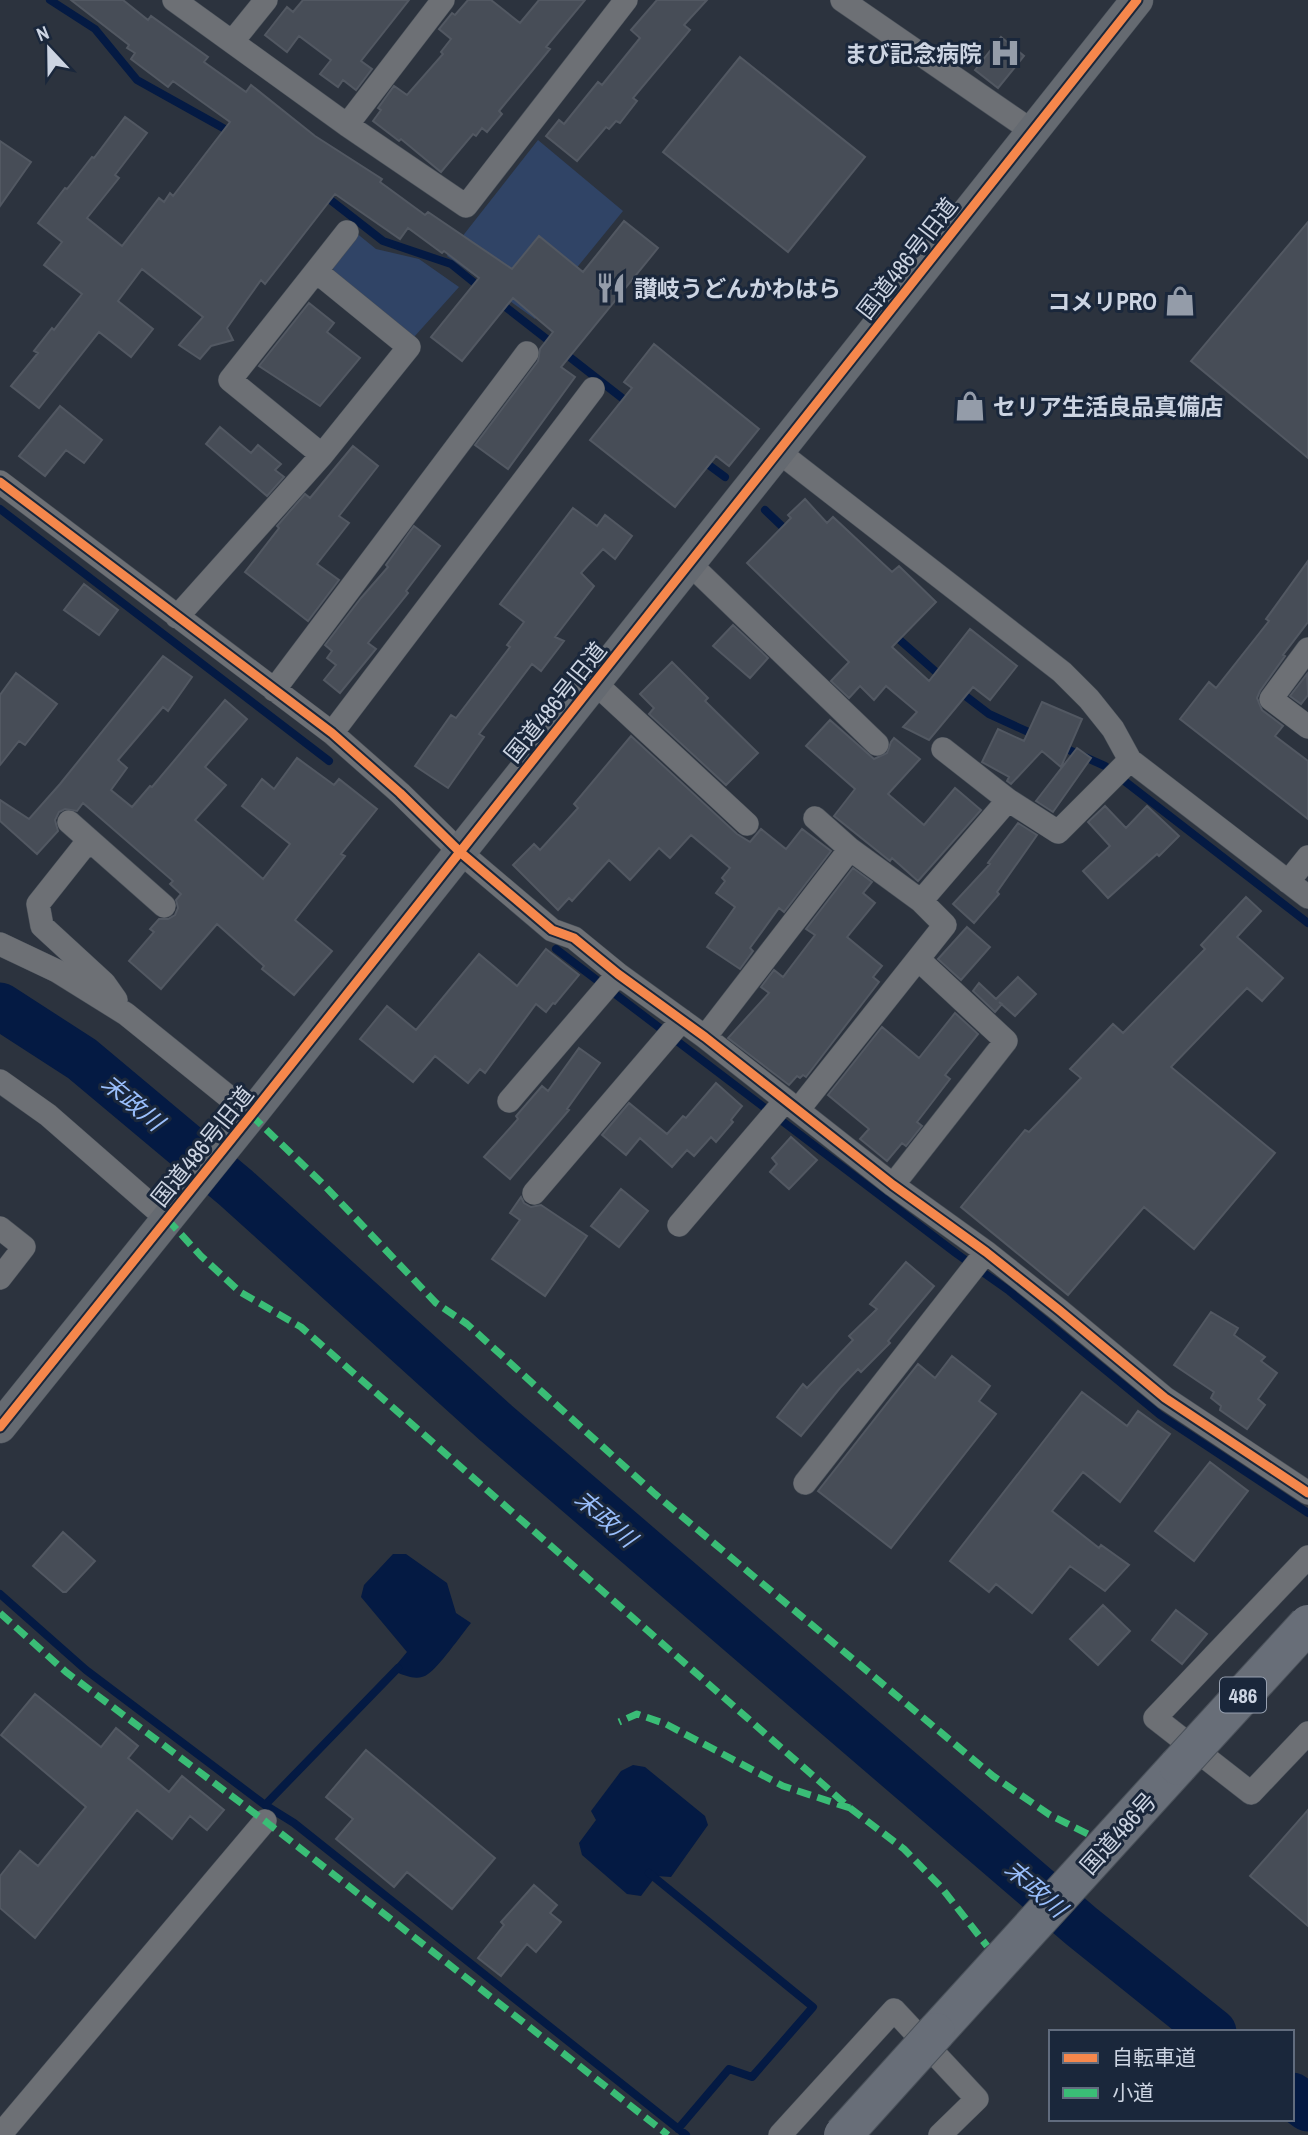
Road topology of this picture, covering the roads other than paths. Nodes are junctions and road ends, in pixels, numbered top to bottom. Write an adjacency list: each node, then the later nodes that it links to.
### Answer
1 (174, 0): 7 (street)
2 (266, 0): 7 (street)
3 (443, 0): 8 (street)
4 (626, 0): 8 (street)
5 (842, 0): 9 (street)
6 (1137, 0): 9 (street, 国道486号旧道)
7 (232, 42): 8 (street)
8 (347, 125)
9 (1032, 131): 14 (street, 国道486号旧道)
10 (347, 232): 11 (street)
11 (317, 272): 15 (street); 15 (street)
12 (527, 354): 21 (street)
13 (593, 389): 23 (street)
14 (779, 452): 17 (street, 国道486号旧道); 26 (street)
15 (322, 455): 18 (street)
16 (0, 482): 18 (street)
17 (690, 564): 20 (street, 国道486号旧道); 24 (street)
18 (177, 617): 21 (street)
19 (1308, 649): 22 (street)
20 (595, 683): 30 (street); 33 (street, 国道486号旧道)
21 (274, 690): 23 (street)
22 (1308, 727)
23 (332, 733): 33 (street)
24 (877, 744)
25 (943, 749): 27 (street)
26 (1121, 770): 27 (street); 35 (street)
27 (1008, 800): 37 (street)
28 (815, 818): 32 (street)
29 (69, 822): 31 (street)
30 (747, 824)
31 (88, 841): 38 (street); 42 (street)
32 (850, 849): 37 (street); 44 (street)
33 (460, 852): 41 (street); 48 (street, 国道486号旧道)
34 (1308, 857): 35 (street)
35 (1288, 882): 36 (street)
36 (1308, 897)
37 (921, 901): 40 (street)
38 (164, 906)
39 (0, 944): 42 (street)
40 (919, 960): 47 (street); 49 (street)
41 (610, 983): 43 (street); 46 (street)
42 (126, 1014): 48 (street)
43 (673, 1030): 44 (street); 50 (street)
44 (705, 1037): 47 (street)
45 (0, 1081): 51 (street)
46 (509, 1101)
47 (783, 1109): 49 (street); 52 (street)
48 (251, 1115): 51 (street, 国道486号旧道)
49 (893, 1185): 54 (street)
50 (534, 1193)
51 (167, 1219): 56 (street, 国道486号旧道)
52 (679, 1225)
53 (0, 1228): 55 (street)
54 (978, 1262): 57 (street); 58 (street)
55 (0, 1278)
56 (0, 1427)
57 (806, 1483)
58 (1308, 1493)
59 (1308, 1557): 61 (street)
60 (1308, 1624): 65 (highway, 国道486号 / 486, bridge)
61 (1308, 1733)
62 (265, 1821): 63 (street)
63 (0, 2135)
64 (780, 2135): 66 (street)
65 (843, 2135)
66 (940, 2135)

